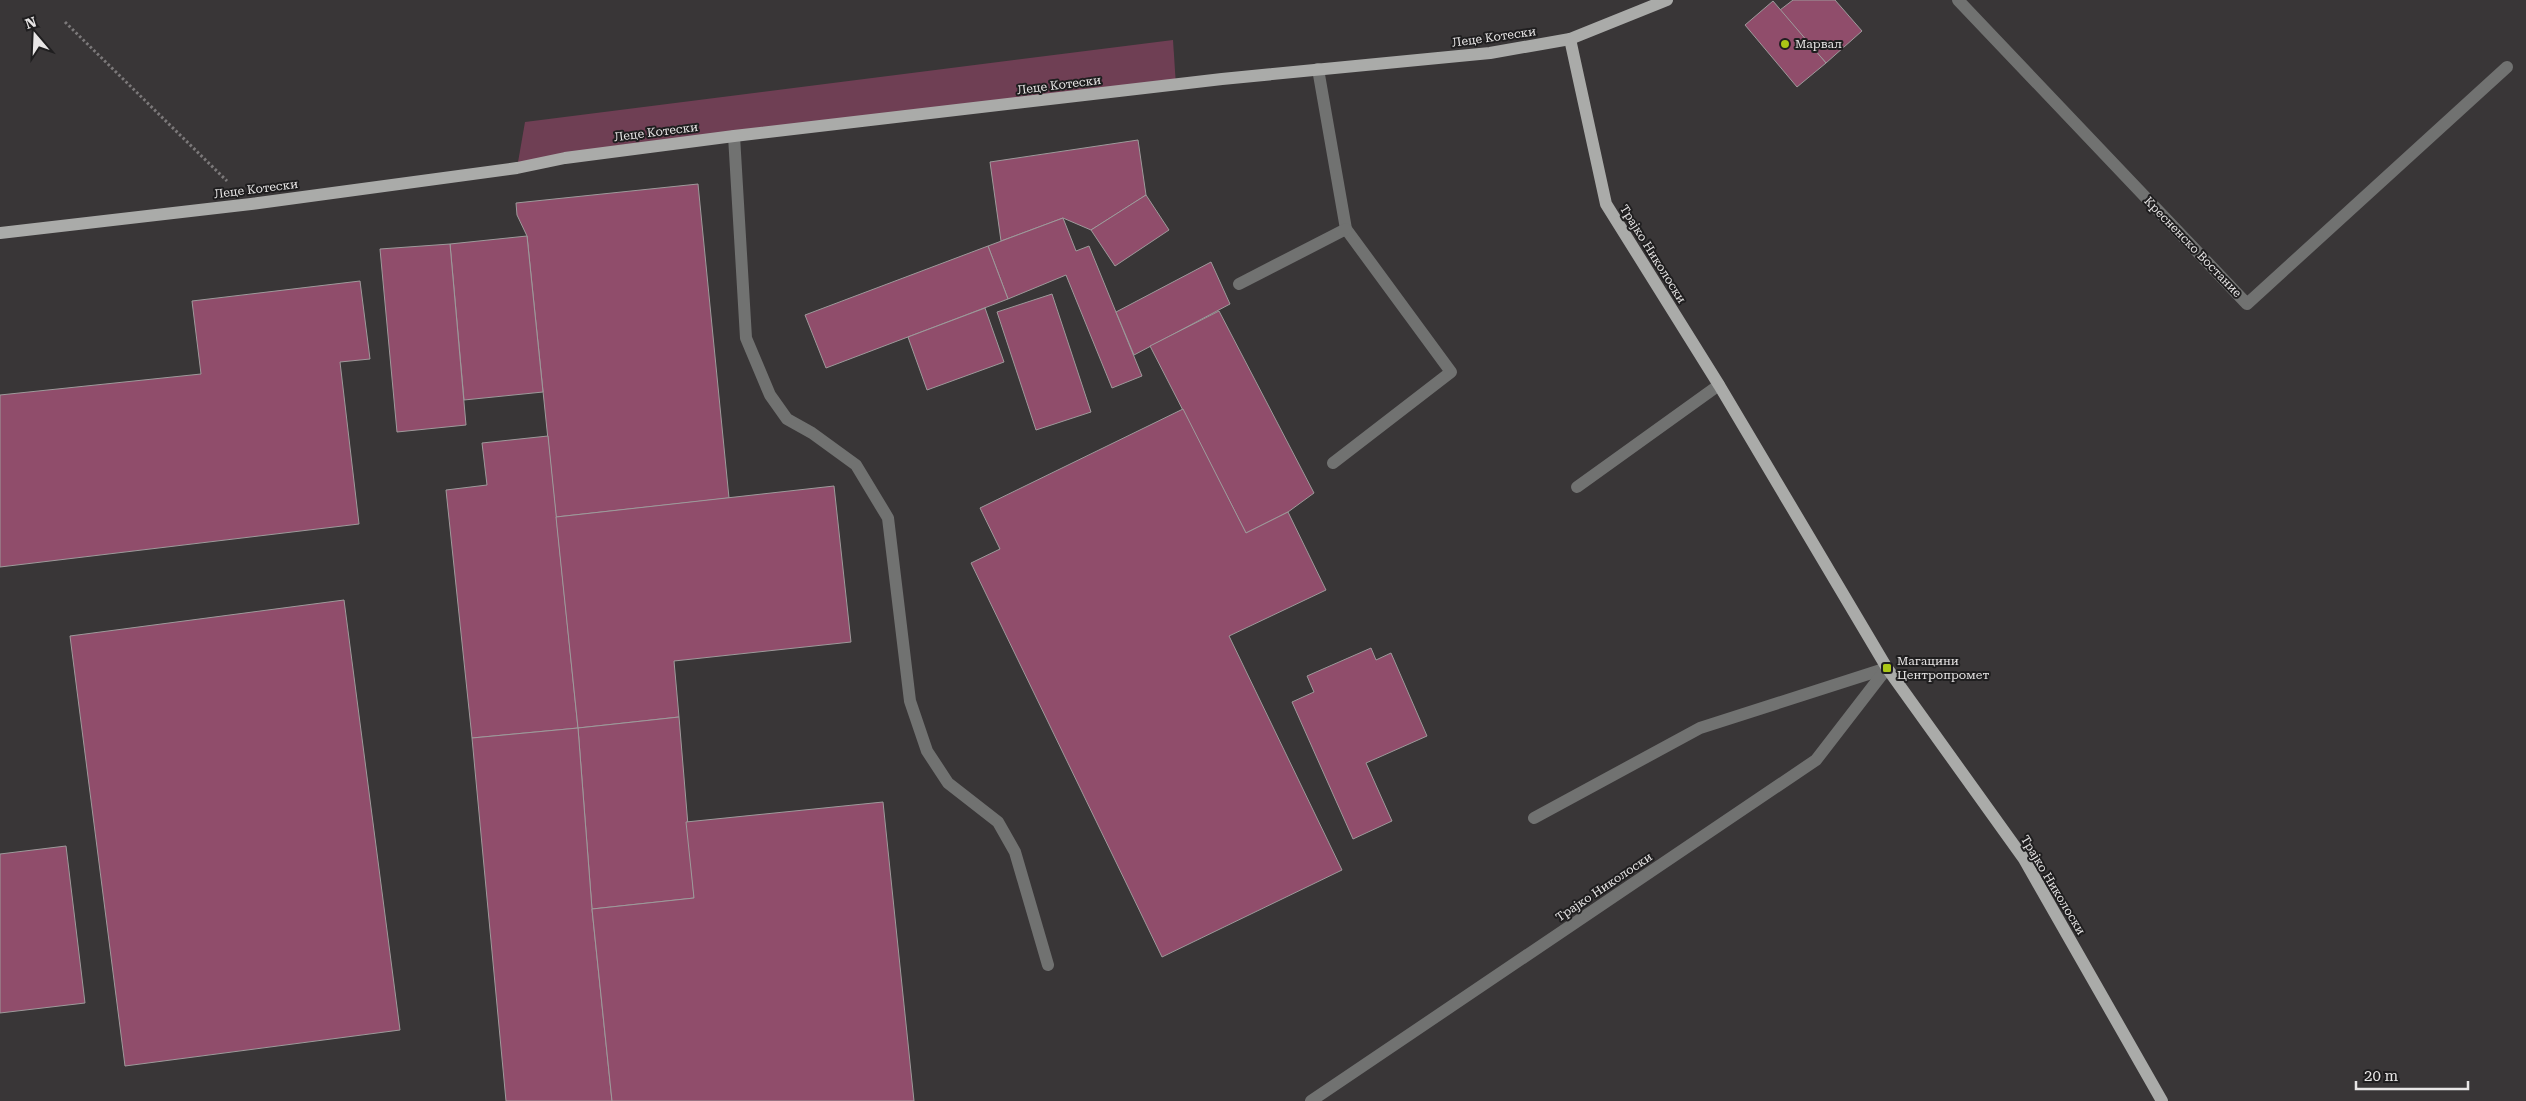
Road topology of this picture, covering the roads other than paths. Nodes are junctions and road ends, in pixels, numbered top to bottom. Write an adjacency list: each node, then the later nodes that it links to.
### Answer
1 (1667, 0): 3 (main road, Леце Котески)
2 (1958, 0): 4 (street, Кресненско Востание)
3 (1570, 39): 5 (main road, Леце Котески); 10 (main road, Трајко Николоски)
4 (2508, 66)
5 (1318, 69): 6 (main road, Леце Котески); 7 (street)
6 (734, 136): 8 (main road, Леце Котески); 15 (street)
7 (1346, 229): 9 (street); 11 (street)
8 (0, 233)
9 (1239, 284)
10 (1719, 385): 12 (street); 13 (main road, Трајко Николоски)
11 (1333, 463)
12 (1577, 487)
13 (1887, 668): 14 (street); 16 (street, Трајко Николоски); 17 (main road, Трајко Николоски)
14 (1534, 818)
15 (1048, 965)
16 (1311, 1101)
17 (2162, 1101)

